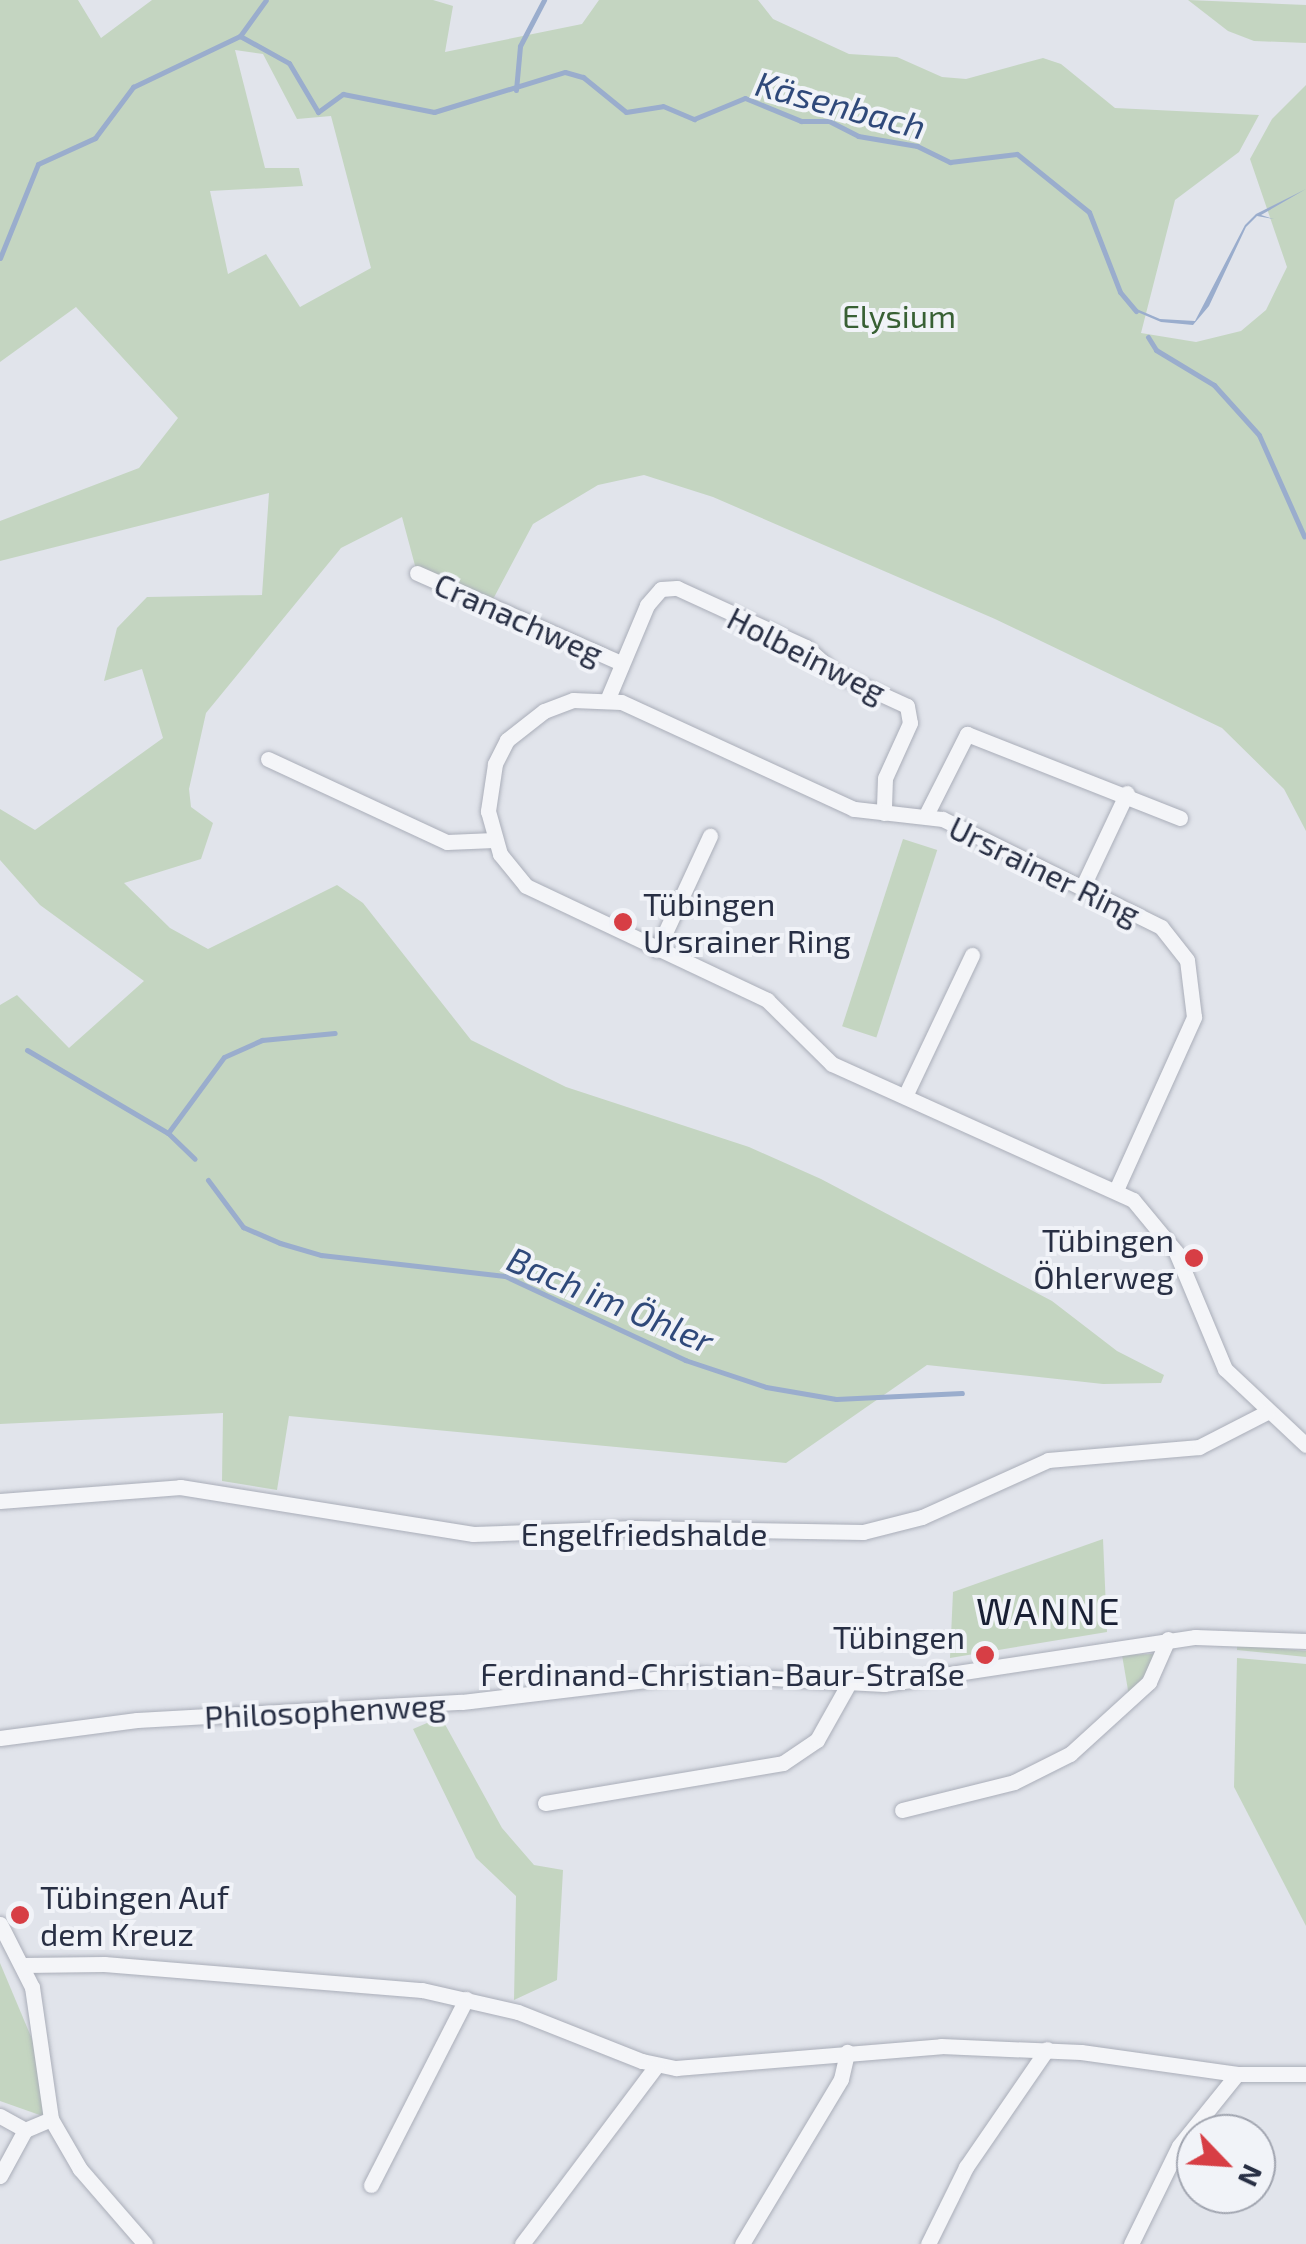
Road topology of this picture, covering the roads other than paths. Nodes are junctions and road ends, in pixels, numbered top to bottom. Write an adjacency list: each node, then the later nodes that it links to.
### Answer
1 (418, 572): 2 (street, Cranachweg)
2 (621, 662): 3 (street, Holbeinweg); 6 (street, Holbeinweg)
3 (608, 698): 6 (street, Ursrainer Ring); 10 (street)
4 (268, 759): 10 (street)
5 (1127, 794): 7 (street); 8 (street); 11 (street)
6 (884, 813): 7 (street, Ursrainer Ring)
7 (926, 815): 11 (street, Ursrainer Ring)
8 (1180, 818)
9 (710, 836): 12 (street)
10 (494, 840): 12 (street)
11 (1082, 888): 15 (street, Ursrainer Ring)
12 (657, 950): 14 (street)
13 (972, 955): 14 (street)
14 (906, 1094): 15 (street)
15 (1116, 1190): 16 (street)
16 (1267, 1412): 17 (street); 18 (street, Engelfriedshalde)
17 (1306, 1445)
18 (0, 1500)
19 (1168, 1639): 20 (street, Philosophenweg); 21 (street, Philosophenweg); 24 (street)
20 (1306, 1641)
21 (849, 1683): 22 (street, Philosophenweg); 23 (street)
22 (0, 1738)
23 (545, 1803)
24 (902, 1810)
25 (0, 1924): 26 (street)
26 (24, 1965): 27 (street); 34 (street)
27 (466, 1999): 30 (street); 37 (street)
28 (1048, 2049): 29 (street); 31 (street); 41 (street)
29 (847, 2052): 30 (street); 40 (street)
30 (657, 2065): 39 (street)
31 (1237, 2074): 32 (street); 42 (street)
32 (1306, 2074)
33 (0, 2116): 35 (street)
34 (50, 2119): 35 (street); 38 (street)
35 (25, 2130): 36 (street)
36 (0, 2176)
37 (370, 2185)
38 (145, 2244)
39 (522, 2244)
40 (742, 2244)
41 (928, 2244)
42 (1131, 2244)

